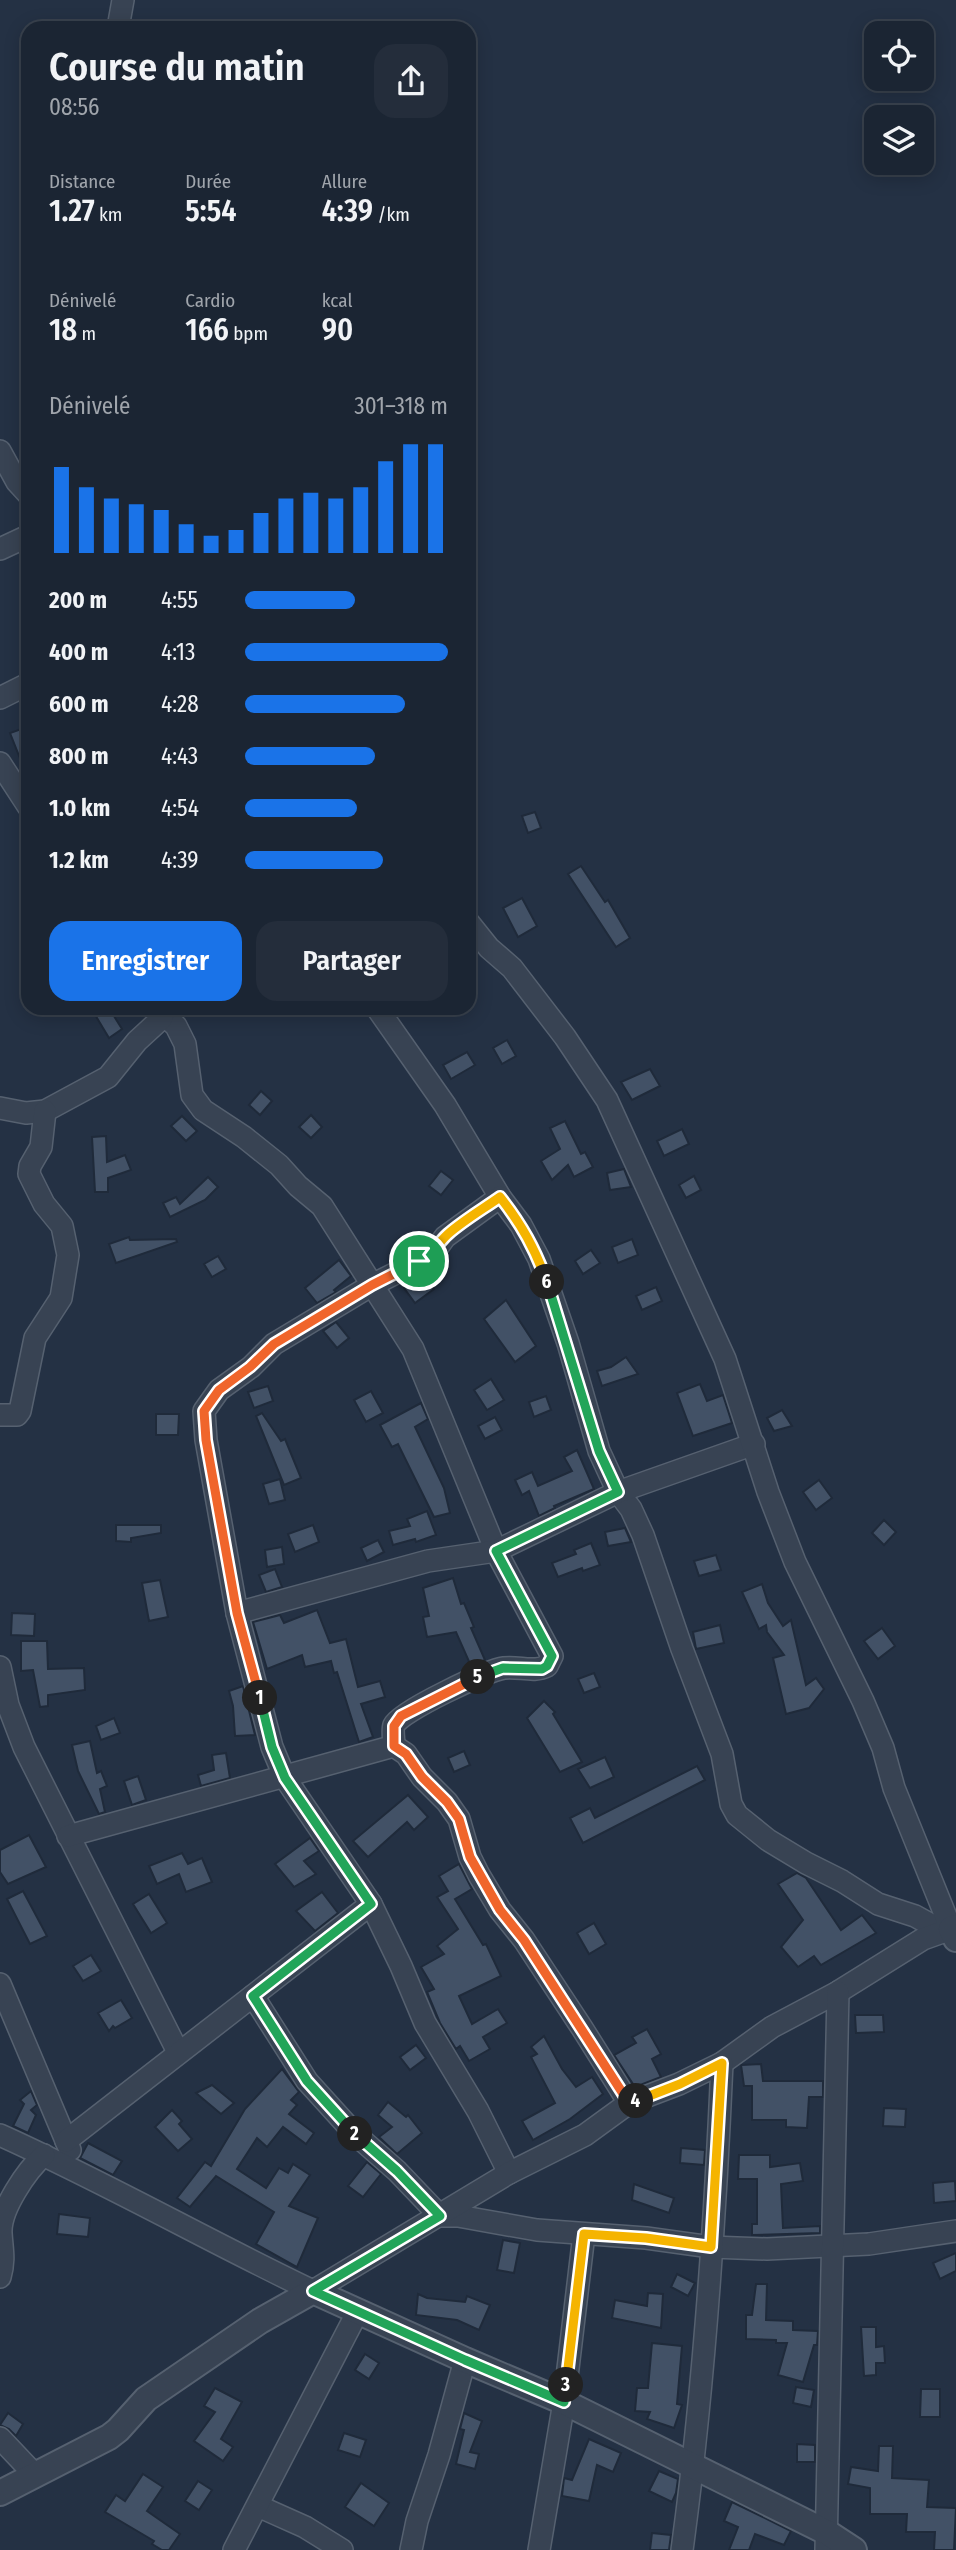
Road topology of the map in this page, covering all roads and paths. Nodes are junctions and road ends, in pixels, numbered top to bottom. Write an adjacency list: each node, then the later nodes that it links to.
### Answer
1 (123, 0): 2 (street)
2 (119, 21)
3 (0, 451): 4 (street)
4 (21, 486)
5 (21, 539): 6 (street)
6 (0, 549)
7 (21, 688): 8 (street)
8 (0, 698)
9 (0, 763): 10 (street)
10 (21, 795)
11 (476, 932): 20 (street)
12 (162, 1015): 16 (street)
13 (166, 1015): 18 (street)
14 (382, 1015): 17 (street)
15 (0, 1108): 16 (street)
16 (45, 1111): 19 (street)
17 (500, 1197): 18 (street); 21 (street)
18 (372, 1285): 22 (street); 23 (street)
19 (0, 1415)
20 (754, 1444): 21 (street); 29 (street)
21 (618, 1492): 22 (street); 29 (street)
22 (496, 1551): 23 (street); 25 (street)
23 (237, 1613): 26 (street)
24 (0, 1667): 27 (street)
25 (394, 1746): 26 (street); 35 (street)
26 (285, 1778): 27 (street); 28 (street)
27 (68, 1836): 33 (street)
28 (371, 1904): 32 (street); 40 (street)
29 (952, 1932): 31 (street)
30 (0, 1984): 37 (street)
31 (838, 1992): 34 (street); 44 (street)
32 (253, 1996): 33 (street); 41 (street)
33 (178, 2052): 37 (street)
34 (722, 2063): 35 (street); 45 (street)
35 (629, 2103): 40 (street)
36 (0, 2136): 38 (street)
37 (66, 2141): 39 (street)
38 (44, 2155): 39 (street); 46 (street)
39 (80, 2172): 47 (street)
40 (509, 2173): 41 (street)
41 (440, 2216): 43 (street); 47 (street)
42 (956, 2231): 44 (street)
43 (584, 2234): 45 (street); 50 (street)
44 (834, 2246): 45 (street); 56 (street)
45 (711, 2247): 52 (street)
46 (0, 2277)
47 (313, 2291): 48 (street); 53 (street)
48 (358, 2311): 49 (street); 55 (street)
49 (465, 2360): 50 (street); 59 (street)
50 (564, 2402): 52 (street); 60 (street)
51 (0, 2438): 53 (street)
52 (694, 2467): 56 (street); 61 (street)
53 (35, 2475): 54 (street)
54 (0, 2493)
55 (258, 2506): 57 (street); 58 (street)
56 (827, 2542): 62 (street)
57 (234, 2550)
58 (342, 2550)
59 (411, 2550)
60 (540, 2550)
61 (682, 2550)
62 (854, 2550)

